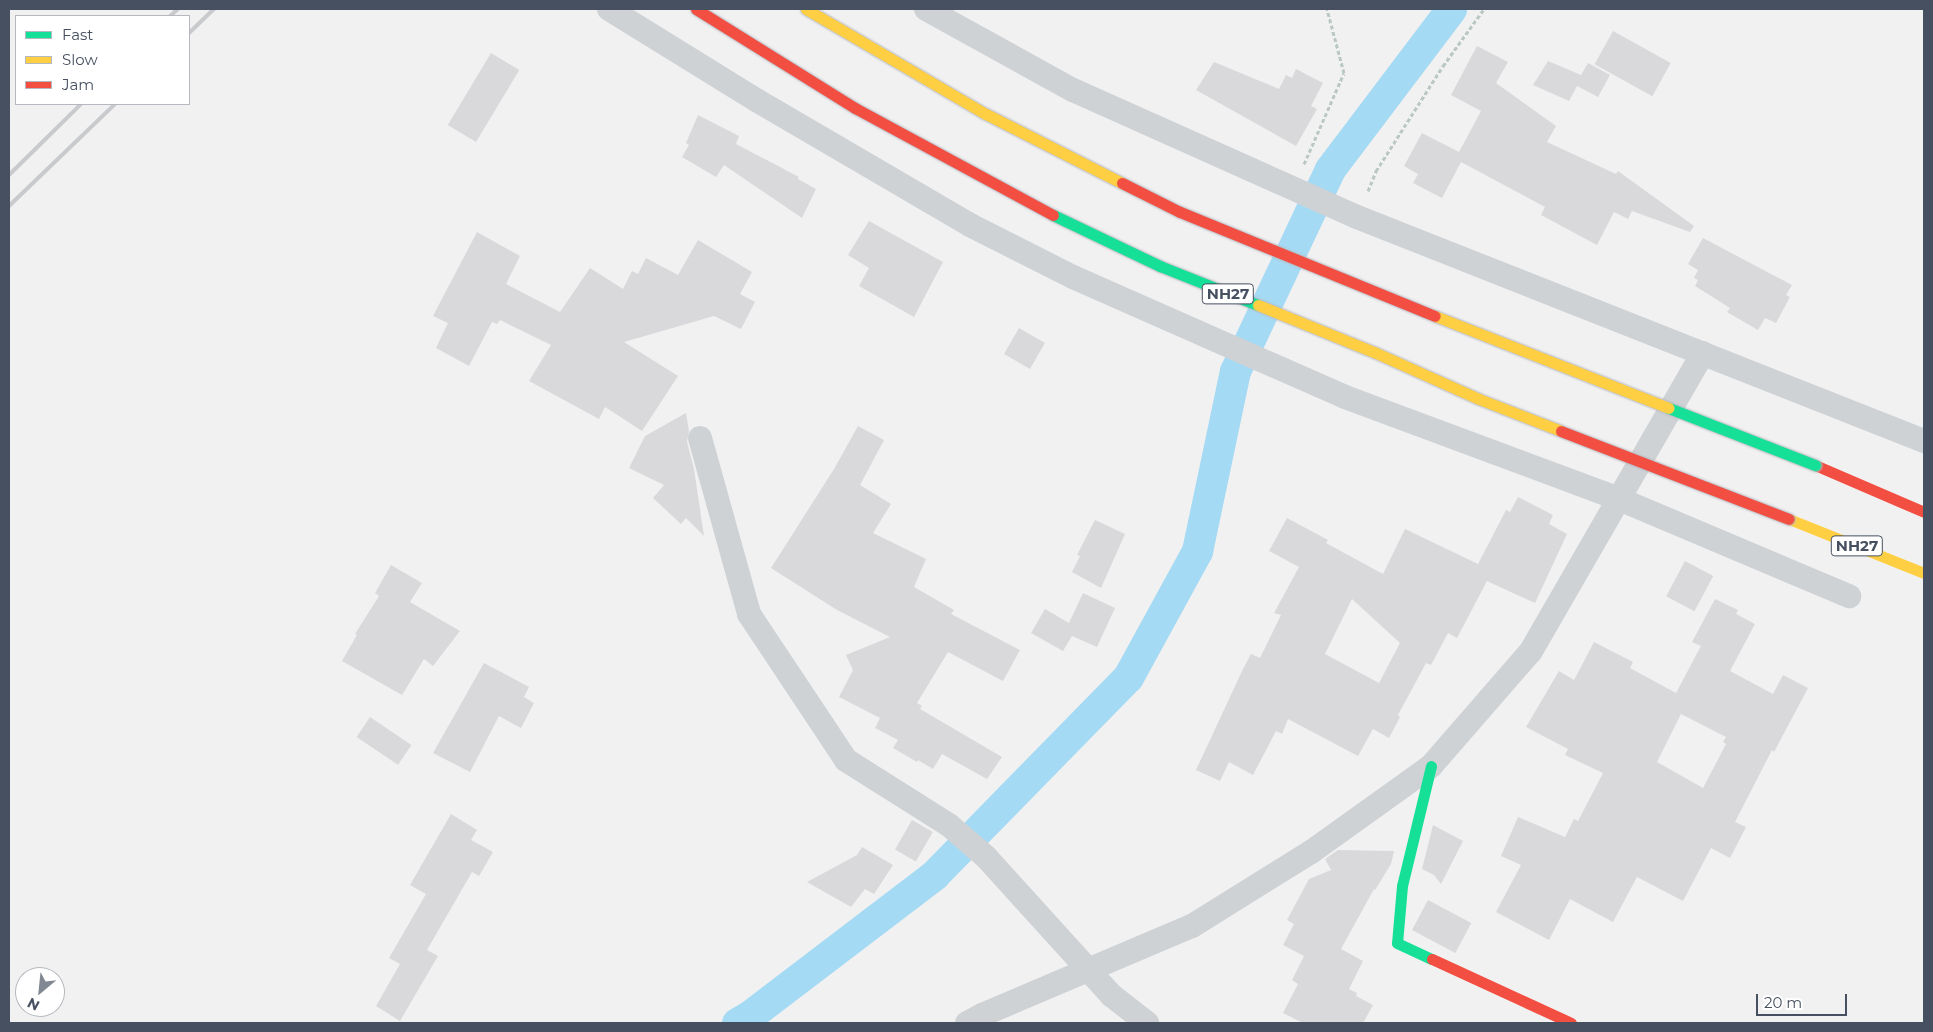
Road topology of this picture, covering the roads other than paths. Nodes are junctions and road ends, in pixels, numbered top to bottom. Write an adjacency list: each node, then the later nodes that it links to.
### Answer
1 (609, 9): 8 (street)
2 (696, 9): 10 (main road, NH27, bridge)
3 (806, 9): 9 (main road, bridge)
4 (926, 9): 5 (street)
5 (1704, 353): 7 (street); 8 (street)
6 (700, 438): 13 (street)
7 (1924, 441)
8 (1619, 500): 11 (street); 12 (street)
9 (1924, 512)
10 (1924, 573)
11 (1849, 596)
12 (1431, 766): 13 (street); 16 (main road)
13 (1088, 970): 14 (street); 15 (street)
14 (967, 1023)
15 (1147, 1023)
16 (1572, 1023)

